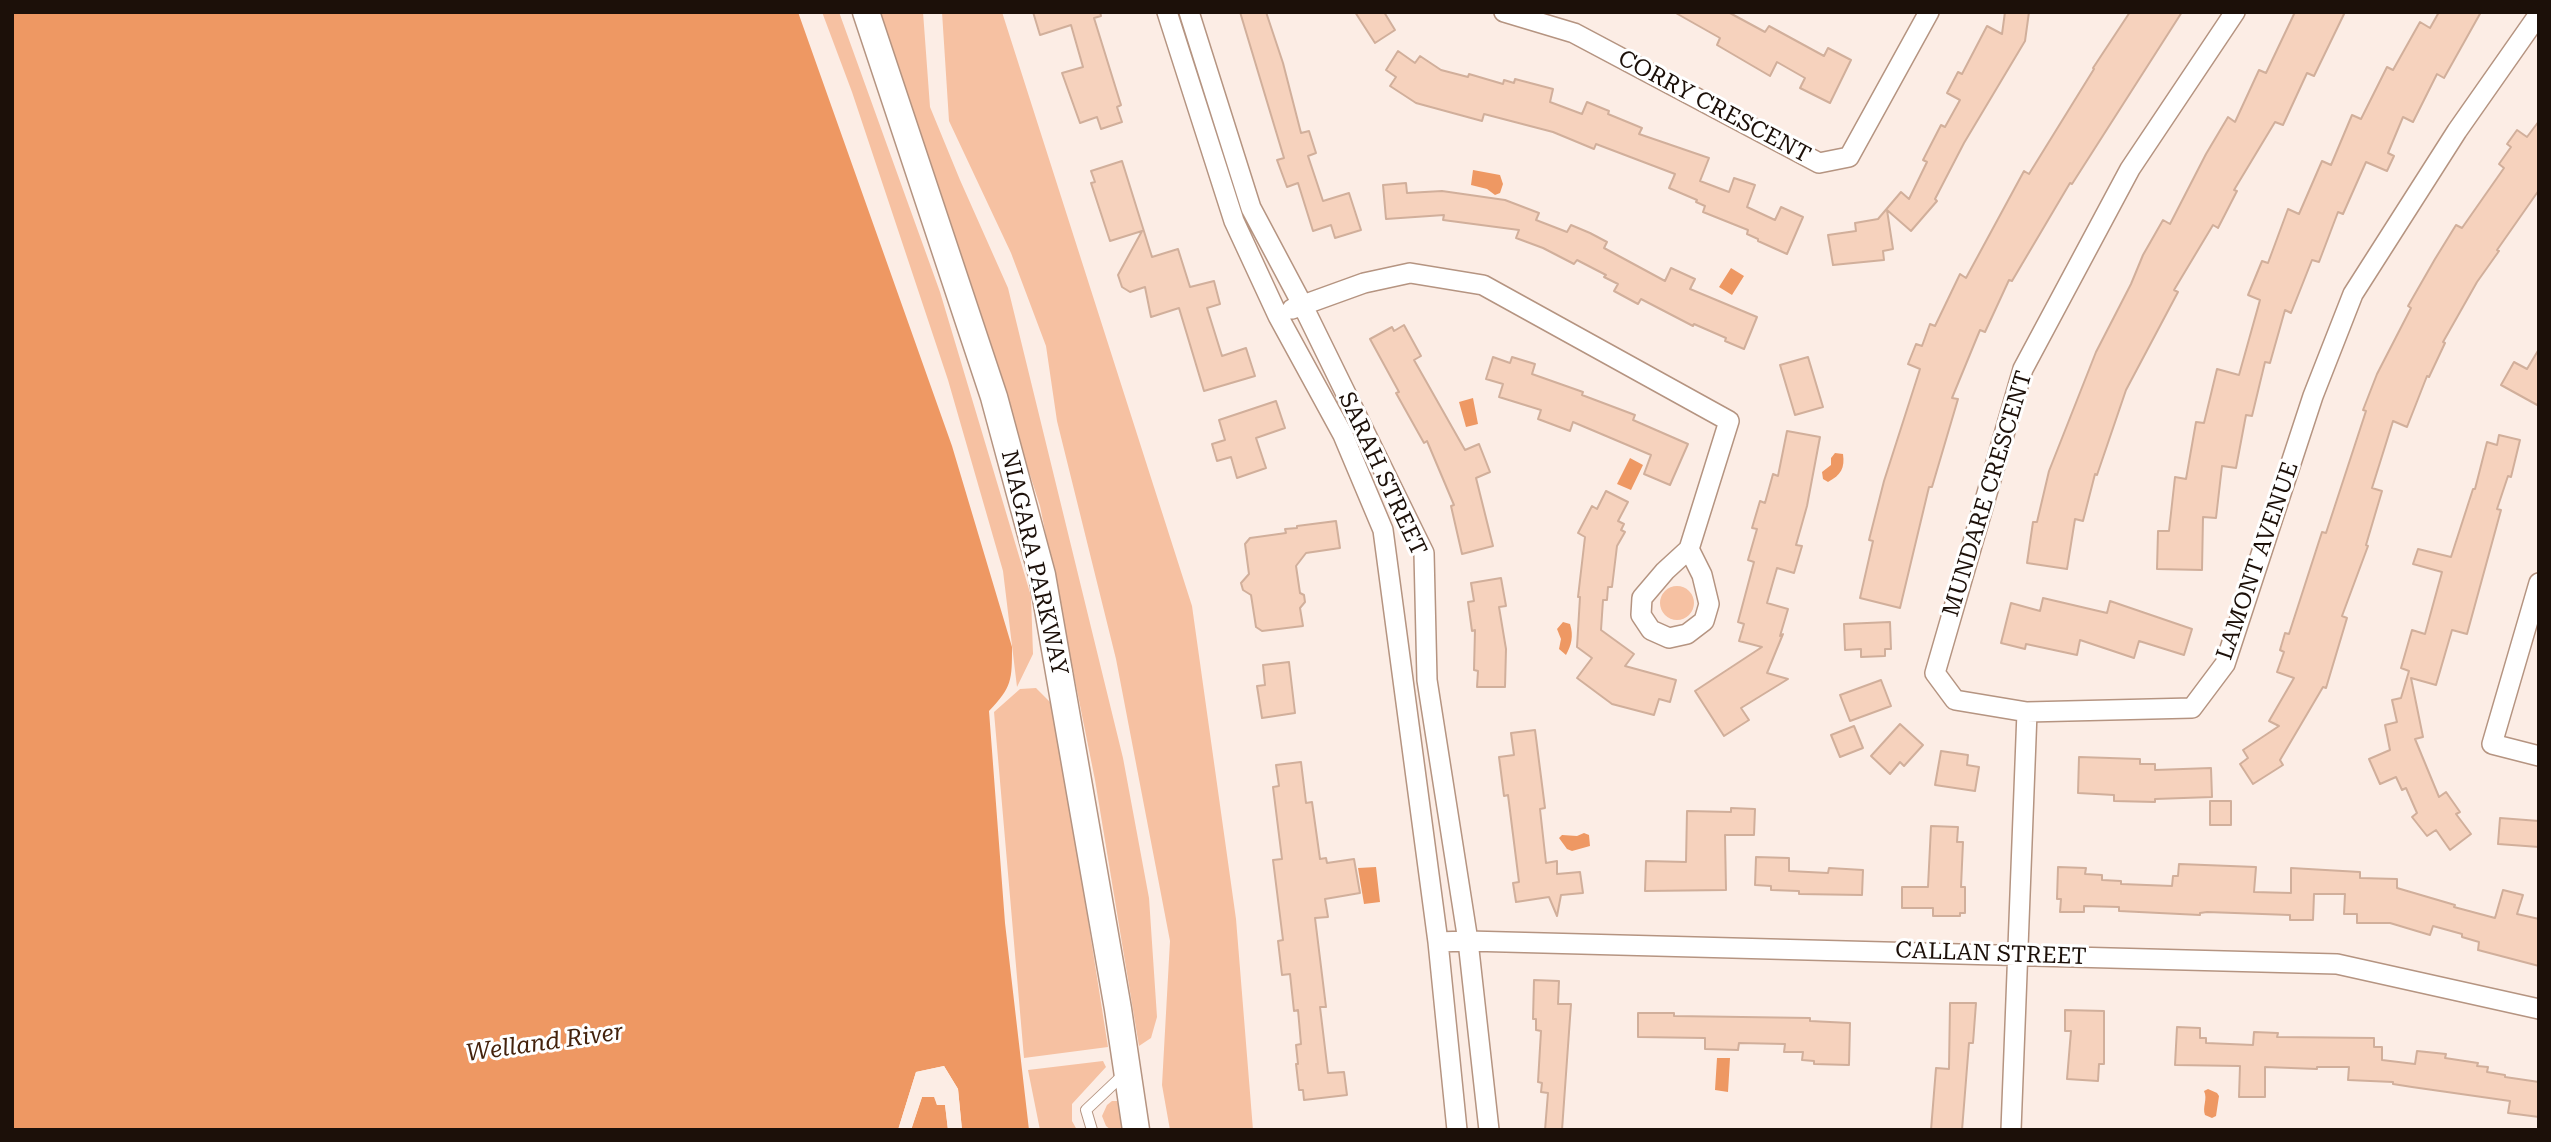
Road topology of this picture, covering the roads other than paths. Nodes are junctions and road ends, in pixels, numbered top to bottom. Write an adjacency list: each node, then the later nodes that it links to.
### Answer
1 (866, 12): 20 (main road, NIAGARA PARKWAY)
2 (1167, 12): 9 (street, SARAH STREET)
3 (1189, 12): 8 (street, SARAH STREET)
4 (1504, 12): 5 (street, CORRY CRESCENT)
5 (1929, 12)
6 (2235, 12): 14 (street, MUNDARE CRESCENT)
7 (2539, 14): 14 (street, LAMONT AVENUE)
8 (1302, 304): 9 (street); 10 (street); 12 (street, SARAH STREET)
9 (1278, 316): 13 (street, SARAH STREET)
10 (1689, 549)
11 (2539, 583): 15 (street)
12 (1427, 680): 13 (lane); 16 (street, SARAH STREET)
13 (1404, 683): 17 (street, SARAH STREET)
14 (2027, 712): 18 (street)
15 (2539, 756)
16 (1468, 941): 17 (street, CALLAN STREET); 18 (street, CALLAN STREET); 24 (street, SARAH STREET)
17 (1438, 942): 23 (street, SARAH STREET)
18 (2019, 955): 19 (street, CALLAN STREET); 25 (street)
19 (2539, 1009)
20 (1128, 1071): 21 (lane); 22 (main road, NIAGARA PARKWAY)
21 (1092, 1130)
22 (1136, 1130)
23 (1457, 1130)
24 (1489, 1130)
25 (2011, 1130)

